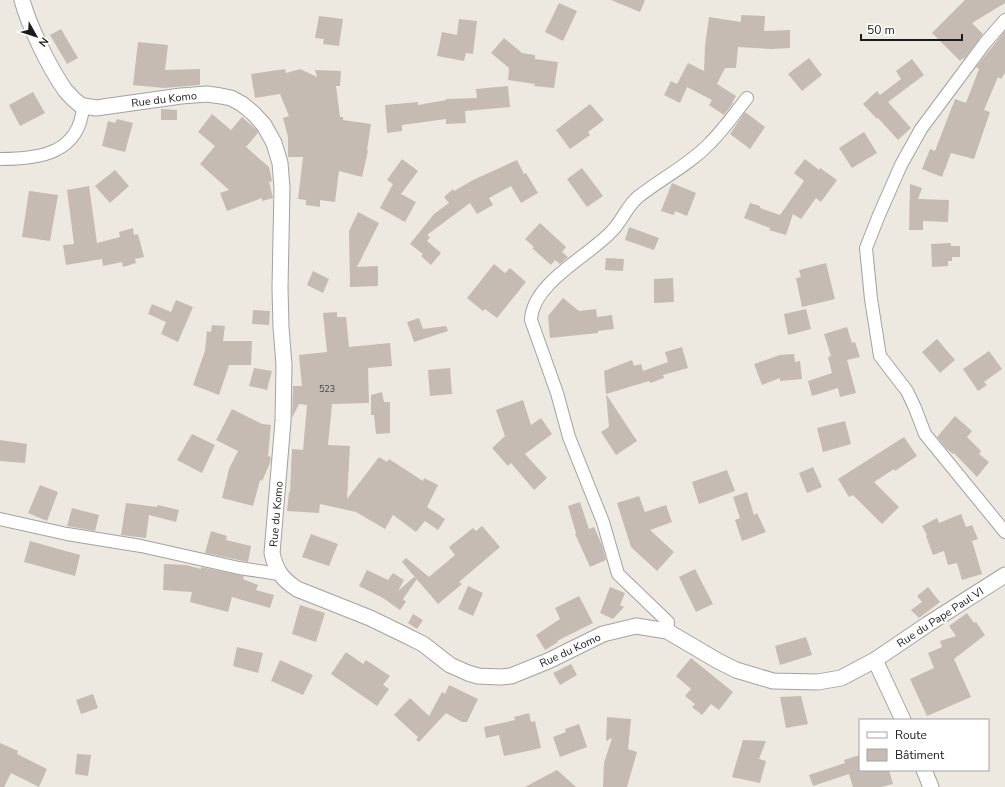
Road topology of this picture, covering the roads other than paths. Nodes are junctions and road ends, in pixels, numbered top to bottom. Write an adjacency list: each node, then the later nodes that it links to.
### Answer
1 (22, 0): 4 (street)
2 (1005, 20): 7 (street)
3 (747, 98): 10 (street)
4 (83, 107): 5 (street); 8 (street, Rue du Komo)
5 (0, 159)
6 (0, 519): 8 (street)
7 (1005, 532)
8 (279, 574): 10 (street, Rue du Komo)
9 (1005, 575): 11 (street, Rue du Pape Paul VI)
10 (667, 631): 11 (street, Rue du Komo)
11 (874, 660): 12 (street)
12 (904, 719)
13 (924, 771): 14 (street)
14 (931, 787)

